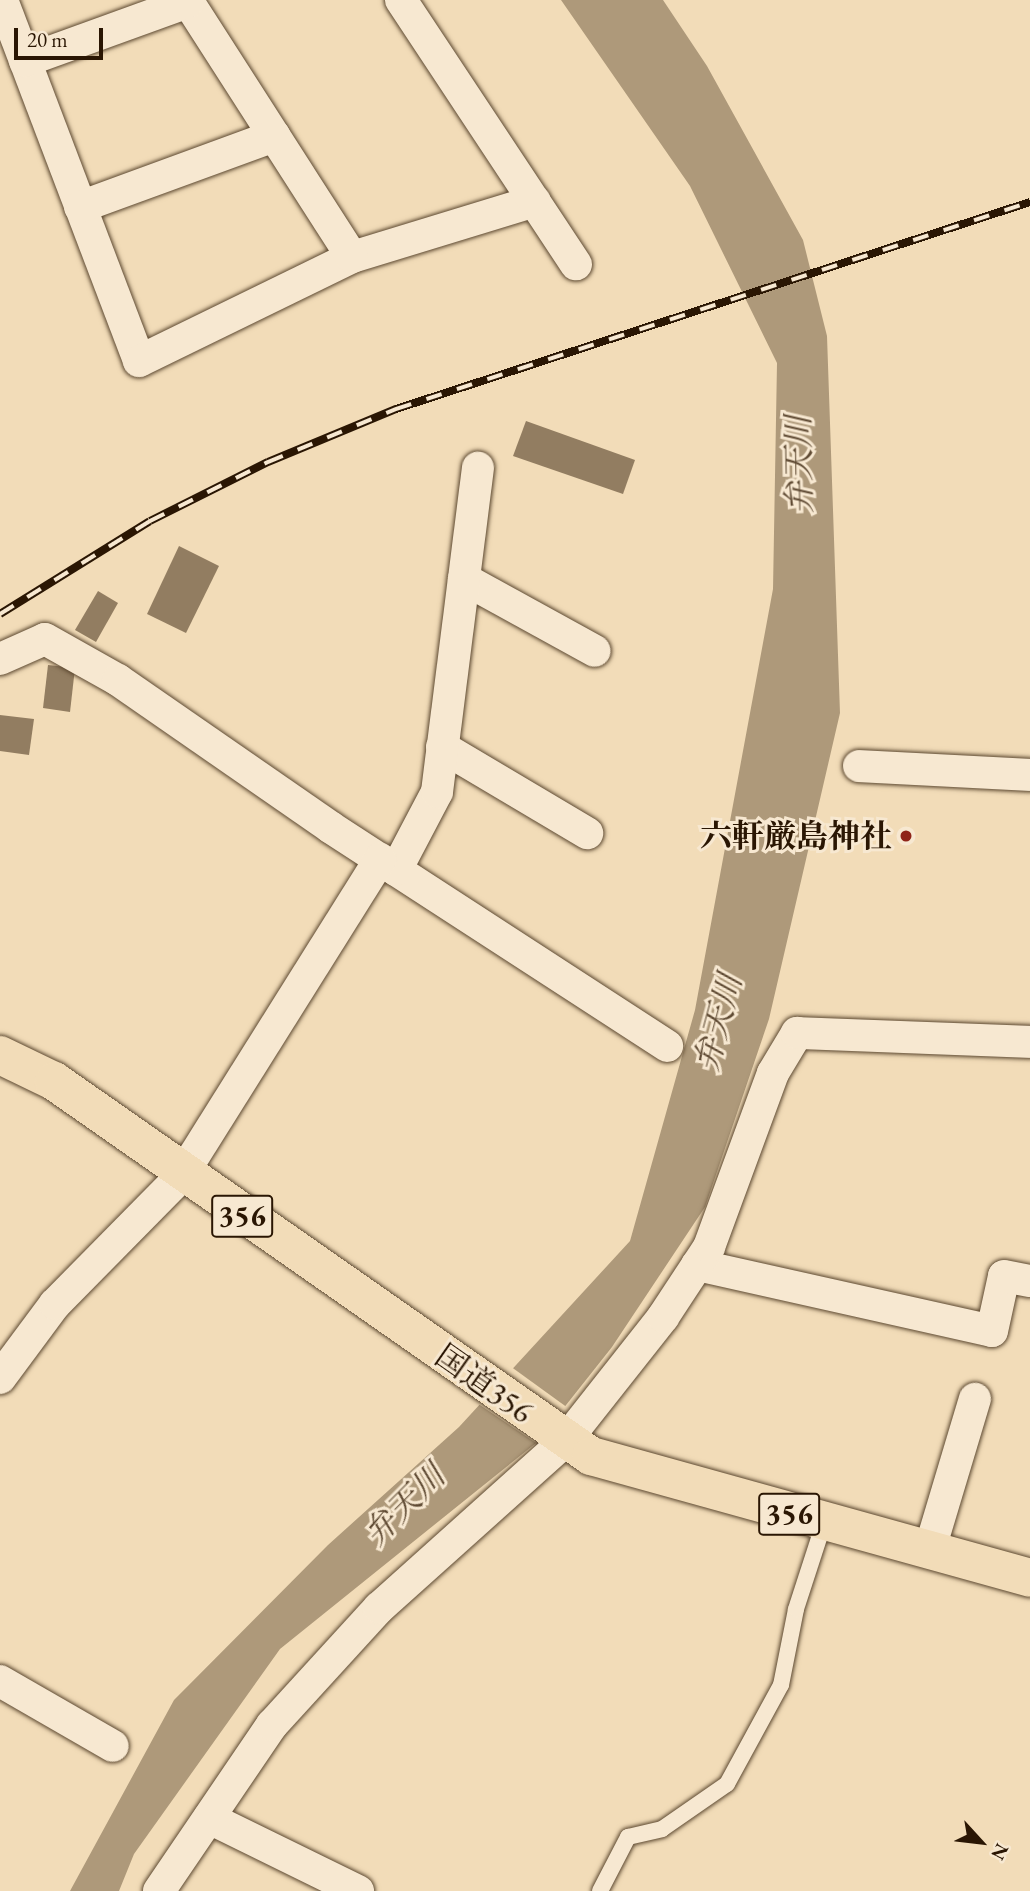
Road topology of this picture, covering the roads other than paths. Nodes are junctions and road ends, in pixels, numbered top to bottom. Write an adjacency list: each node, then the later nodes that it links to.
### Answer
1 (2, 0): 4 (street)
2 (401, 0): 6 (street)
3 (187, 1): 4 (street); 5 (street)
4 (25, 61): 7 (street)
5 (274, 136): 7 (street); 8 (street)
6 (535, 201): 8 (street); 9 (street)
7 (80, 207): 8 (street)
8 (352, 257)
9 (576, 264)
10 (478, 468): 11 (street)
11 (464, 579): 12 (street); 14 (street)
12 (594, 651)
13 (0, 659): 18 (street)
14 (442, 747): 17 (street); 18 (street)
15 (859, 766): 16 (street)
16 (1030, 775)
17 (587, 833)
18 (388, 865): 20 (street); 22 (street)
19 (1030, 1042): 23 (street)
20 (667, 1046)
21 (0, 1055): 22 (highway, 国道356 / 356)
22 (182, 1175): 25 (street); 27 (highway, 国道356 / 356)
23 (698, 1265): 24 (street); 27 (street)
24 (1030, 1280)
25 (0, 1378)
26 (975, 1399): 29 (street)
27 (561, 1436): 28 (highway, 国道356 / 356); 33 (street)
28 (824, 1523): 29 (highway, 国道356 / 356); 36 (lane)
29 (929, 1552): 30 (highway, 国道356 / 356)
30 (1030, 1578)
31 (0, 1681): 32 (street)
32 (113, 1746)
33 (209, 1818): 34 (street); 35 (street)
34 (159, 1891)
35 (358, 1891)
36 (600, 1891)

